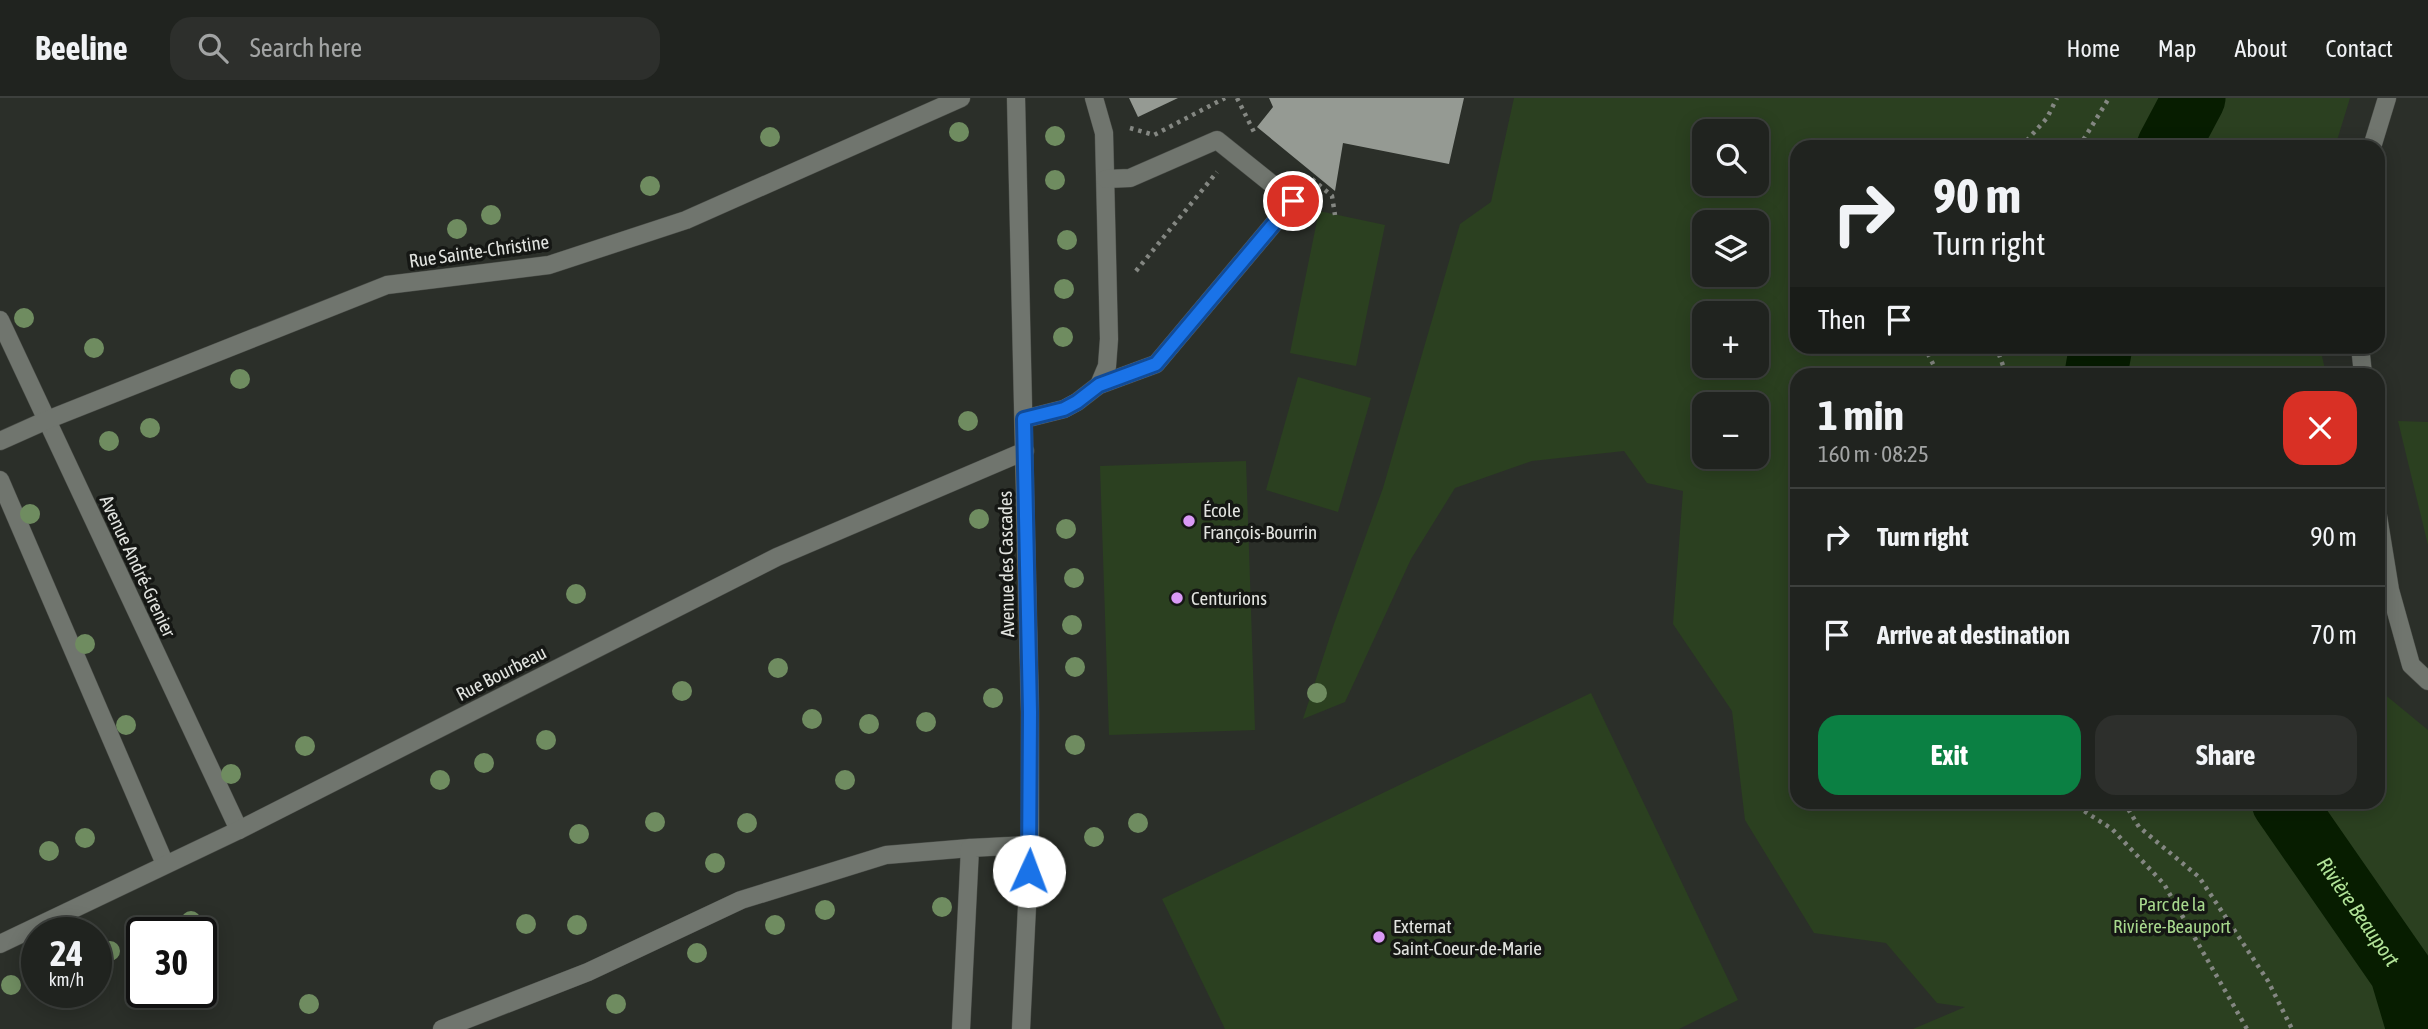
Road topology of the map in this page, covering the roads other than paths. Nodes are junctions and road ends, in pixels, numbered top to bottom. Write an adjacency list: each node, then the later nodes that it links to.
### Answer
1 (961, 98): 10 (street, Rue Sainte-Christine)
2 (1016, 98): 9 (street, Avenue des Cascades)
3 (1094, 98): 6 (street)
4 (2387, 98): 5 (street)
5 (2374, 140)
6 (1106, 179): 8 (street); 8 (street)
7 (0, 320): 10 (street, Avenue André-Grenier)
8 (1099, 385): 9 (street)
9 (1024, 419): 12 (street, Avenue des Cascades)
10 (47, 420): 11 (street, Rue Sainte-Christine); 16 (street, Avenue André-Grenier)
11 (0, 441)
12 (1025, 451): 16 (street, Rue Bourbeau); 17 (street, Avenue des Cascades)
13 (0, 480): 19 (street)
14 (2385, 559): 15 (street)
15 (2428, 681)
16 (239, 830): 19 (street, Rue Bourbeau)
17 (1030, 845): 18 (street); 23 (street, Avenue des Cascades)
18 (970, 848): 21 (street); 22 (street)
19 (165, 864): 20 (street, Rue Bourbeau)
20 (0, 944)
21 (442, 1029)
22 (961, 1029)
23 (1021, 1029)

